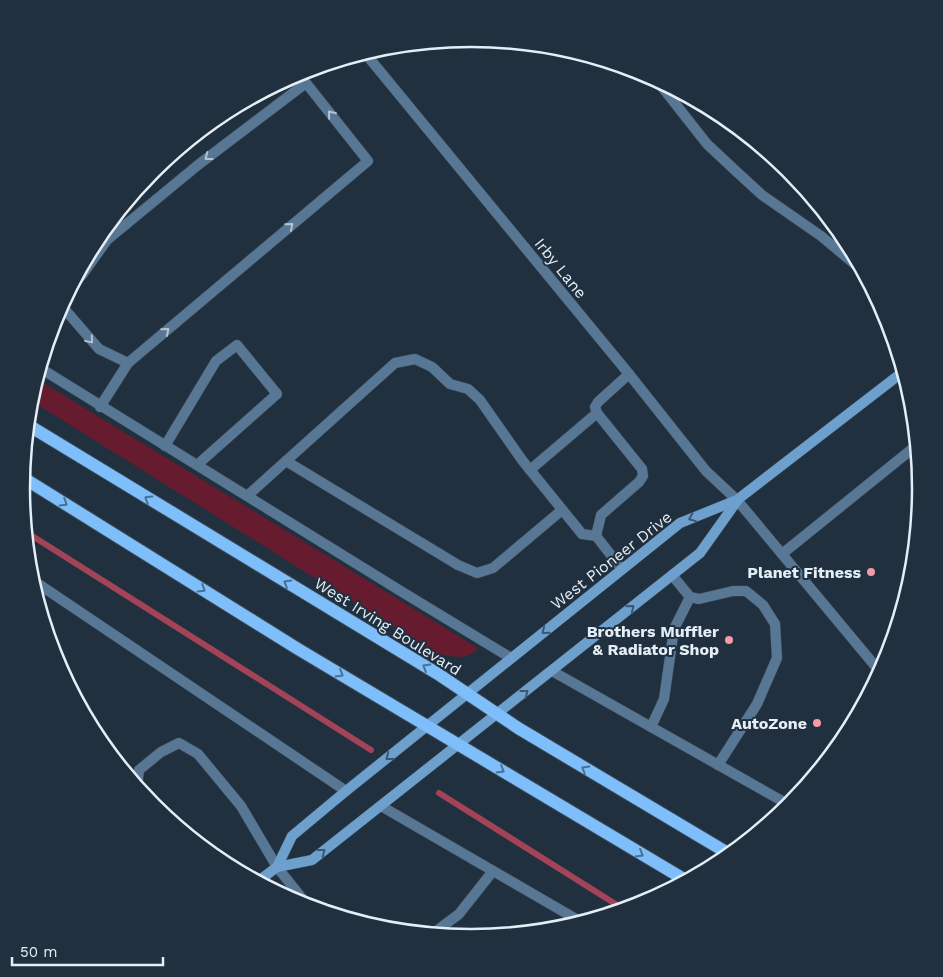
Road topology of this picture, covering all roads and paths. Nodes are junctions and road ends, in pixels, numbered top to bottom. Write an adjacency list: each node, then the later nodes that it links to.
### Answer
1 (370, 59): 8 (street, Irby Lane)
2 (667, 93): 4 (street)
3 (100, 250): 6 (street, one-way to 3)
4 (848, 258)
5 (68, 312): 6 (street, one-way to 6)
6 (128, 363): 10 (street)
7 (46, 372): 10 (street)
8 (629, 374): 11 (street); 20 (street, Irby Lane)
9 (898, 375): 20 (main road, West Pioneer Drive)
10 (100, 407): 13 (street)
11 (597, 413): 17 (street); 22 (street)
12 (34, 429): 31 (main road, West Irving Boulevard, one-way to 12)
13 (165, 446): 16 (street); 16 (street)
14 (911, 451): 23 (street)
15 (286, 461): 17 (street); 19 (street); 21 (street)
16 (197, 465): 19 (street)
17 (530, 470): 21 (street)
18 (30, 482): 33 (main road, one-way to 33)
19 (247, 496): 28 (street)
20 (737, 500): 23 (street, Irby Lane); 24 (main road, West Pioneer Drive, one-way to 24); 25 (main road, West Pioneer Drive)
21 (562, 510): 22 (street)
22 (596, 536): 24 (street)
23 (782, 554): 29 (street, Irby Lane)
24 (622, 569): 28 (main road, West Pioneer Drive, one-way to 28)
25 (672, 576): 27 (street); 30 (main road, West Pioneer Drive, one-way to 25)
26 (41, 585): 38 (street)
27 (690, 597): 34 (street); 36 (street)
28 (511, 658): 31 (main road, West Pioneer Drive)
29 (875, 666)
30 (552, 671): 32 (main road, West Pioneer Drive, one-way to 30); 34 (street)
31 (467, 694): 32 (main road, West Irving Boulevard); 33 (main road, West Pioneer Drive)
32 (497, 714): 35 (main road, West Pioneer Drive); 41 (main road, West Irving Boulevard, one-way to 32)
33 (427, 726): 35 (main road); 38 (main road, one-way to 38)
34 (651, 727): 36 (street)
35 (459, 745): 40 (main road); 44 (main road, one-way to 44)
36 (718, 765): 39 (street)
37 (138, 778): 42 (street)
38 (346, 791): 42 (main road)
39 (783, 802)
40 (381, 806): 42 (main road, one-way to 40); 43 (street)
41 (724, 851)
42 (277, 867): 45 (main road); 46 (street)
43 (493, 871): 47 (street); 48 (street)
44 (680, 877)
45 (264, 878)
46 (298, 894)
47 (574, 918)
48 (440, 929)

